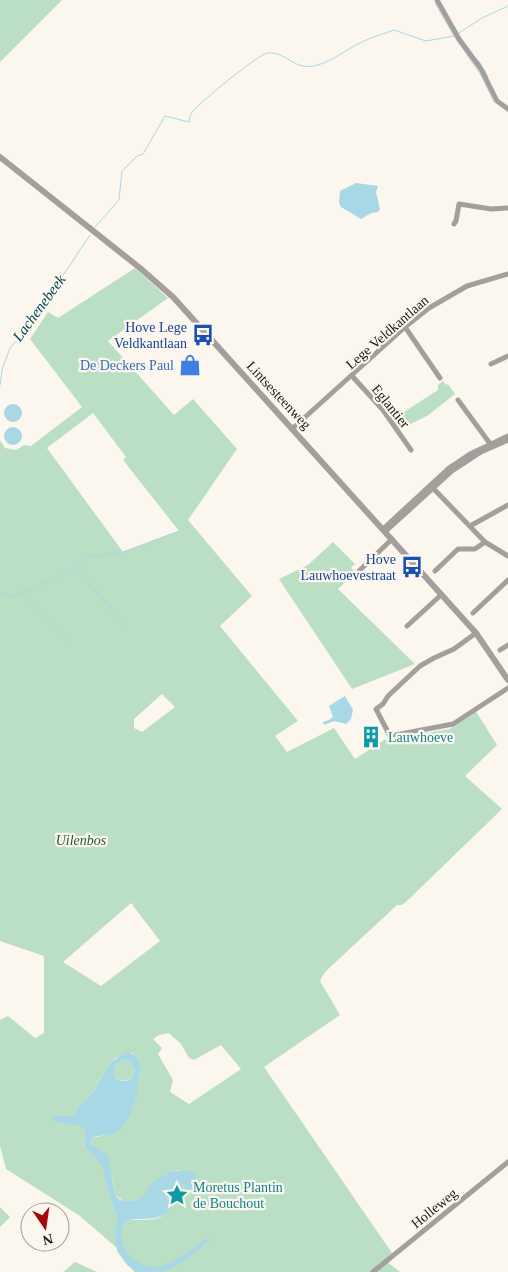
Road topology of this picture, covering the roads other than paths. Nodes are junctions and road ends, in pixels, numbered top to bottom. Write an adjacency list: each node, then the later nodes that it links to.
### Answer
1 (437, 0): 2 (street)
2 (508, 109)
3 (0, 157): 13 (street, Lintsesteenweg)
4 (508, 208): 5 (street)
5 (454, 224)
6 (508, 274): 7 (street, Lege Veldkantlaan)
7 (405, 327): 10 (street, Lege Veldkantlaan); 11 (street)
8 (508, 356): 9 (street)
9 (491, 364)
10 (352, 376): 13 (street, Lege Veldkantlaan); 17 (street, Eglantier)
11 (440, 378)
12 (458, 400): 16 (street)
13 (293, 428): 21 (street, Lintsesteenweg)
14 (508, 436): 16 (street)
15 (508, 440): 16 (street)
16 (492, 446): 18 (street)
17 (411, 450)
18 (432, 487): 20 (street); 21 (street)
19 (508, 505): 20 (street)
20 (470, 526): 23 (street)
21 (384, 530): 22 (street, Lintsesteenweg)
22 (392, 539): 25 (street); 28 (street, Lintsesteenweg)
23 (485, 542): 24 (street); 26 (street)
24 (508, 556)
25 (358, 571)
26 (435, 571)
27 (508, 580): 29 (street)
28 (442, 595): 30 (street); 31 (street, Lintsesteenweg)
29 (473, 613)
30 (407, 626)
31 (476, 633): 34 (street, Lintsesteenweg); 35 (street)
32 (508, 645): 33 (street)
33 (500, 650)
34 (508, 680)
35 (508, 688)
36 (508, 1162): 37 (street, Holleweg)
37 (373, 1272)

